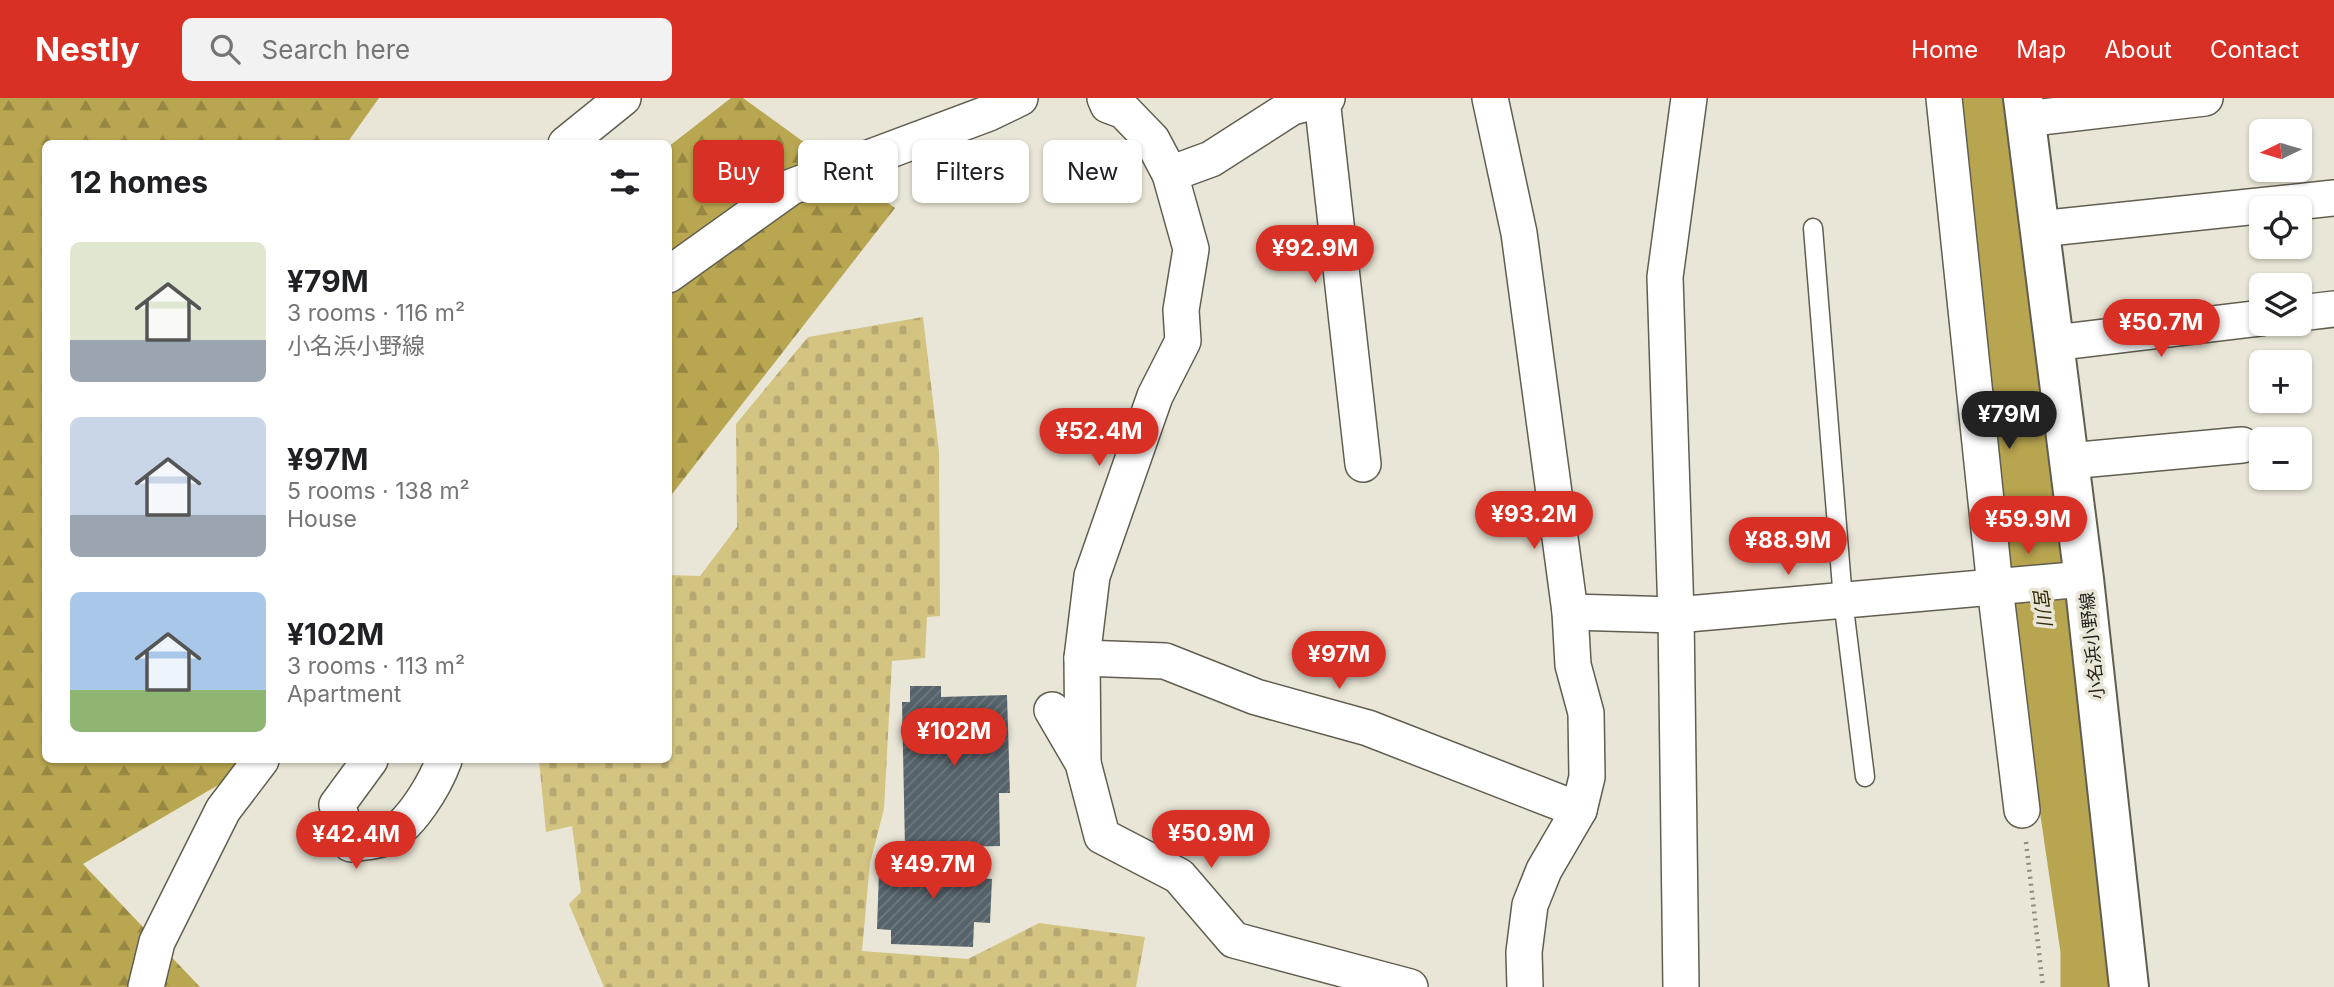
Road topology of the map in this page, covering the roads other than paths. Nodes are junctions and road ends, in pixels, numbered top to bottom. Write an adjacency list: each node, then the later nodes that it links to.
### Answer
1 (622, 98): 10 (street)
2 (1020, 98): 15 (street)
3 (1490, 98): 26 (street)
4 (1689, 98): 27 (street)
5 (1944, 98): 24 (street)
6 (2205, 98): 9 (street)
7 (1324, 99): 11 (street); 22 (street)
8 (1107, 102): 11 (street)
9 (2024, 108): 14 (main road, 小名浜小野線)
10 (571, 140)
11 (1170, 174): 28 (street)
12 (2334, 198): 14 (street)
13 (1812, 228): 25 (lane)
14 (2039, 229): 19 (main road, 小名浜小野線)
15 (672, 272)
16 (2334, 309): 17 (street)
17 (2312, 312)
18 (2249, 319): 19 (street)
19 (2054, 343): 21 (main road, 小名浜小野線)
20 (2242, 445): 21 (street)
21 (2069, 461): 23 (main road, 小名浜小野線)
22 (1363, 464)
23 (2068, 580): 24 (street); 41 (main road, 小名浜小野線)
24 (2002, 587): 25 (street); 36 (street)
25 (1843, 600): 27 (street); 34 (lane)
26 (1570, 612): 27 (street); 35 (street)
27 (1676, 615): 40 (street)
28 (1082, 658): 33 (street); 35 (street)
29 (1052, 710): 33 (street)
30 (259, 763): 37 (street)
31 (368, 763): 32 (street)
32 (443, 763)
33 (1083, 763): 38 (street)
34 (1865, 777)
35 (1579, 810): 39 (street)
36 (2022, 810)
37 (146, 987)
38 (1410, 987)
39 (1525, 987)
40 (1681, 987)
41 (2129, 987)

